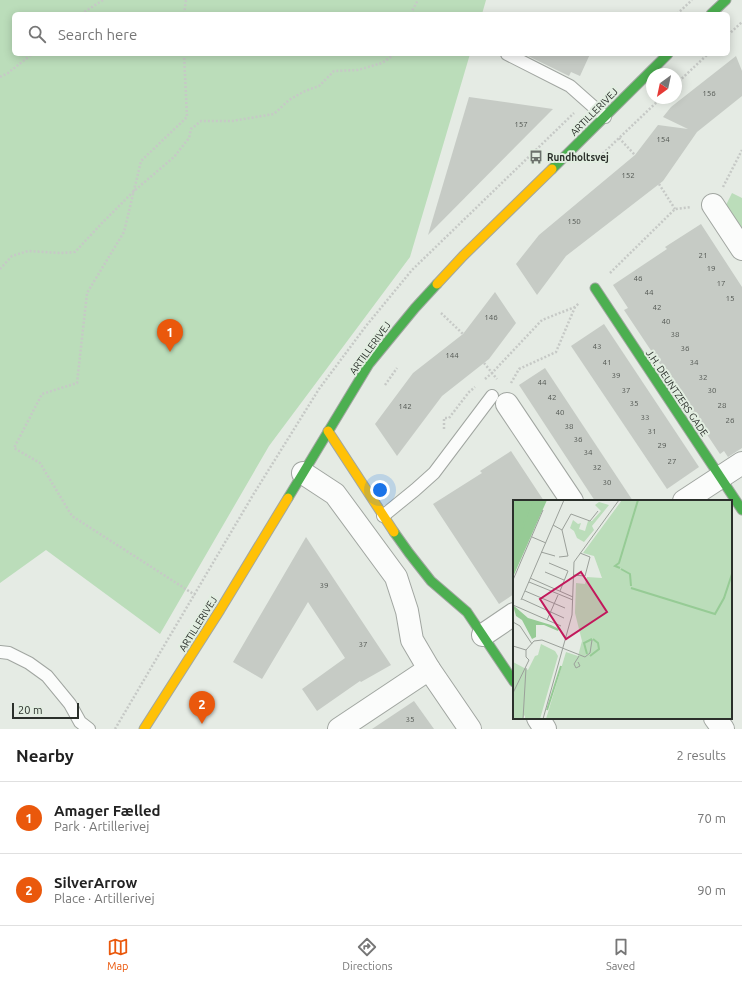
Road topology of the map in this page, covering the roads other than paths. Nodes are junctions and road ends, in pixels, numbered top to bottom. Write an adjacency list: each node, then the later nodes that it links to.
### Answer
1 (726, 0): 2 (street)
2 (713, 12)
3 (511, 56): 5 (lane)
4 (666, 56): 5 (street, ARTILLERIVEJ)
5 (605, 117): 10 (street, ARTILLERIVEJ)
6 (713, 205): 7 (street)
7 (742, 249)
8 (595, 288): 13 (street, J.H. DEUNTZERS GADE)
9 (503, 395): 14 (street); 17 (lane)
10 (328, 431): 12 (street, ARTILLERIVEJ); 17 (street)
11 (742, 463): 13 (street)
12 (304, 473): 21 (street); 26 (street, ARTILLERIVEJ)
13 (720, 477): 15 (street); 16 (street, J.H. DEUNTZERS GADE)
14 (571, 500)
15 (686, 500)
16 (742, 510)
17 (383, 516): 19 (street)
18 (513, 615): 19 (street)
19 (482, 635): 22 (street)
20 (0, 652): 25 (lane)
21 (429, 669): 27 (street); 28 (street)
22 (513, 681)
23 (539, 719): 29 (street)
24 (716, 719): 30 (street)
25 (89, 729)
26 (144, 729)
27 (339, 729)
28 (470, 729)
29 (545, 729)
30 (723, 729)

